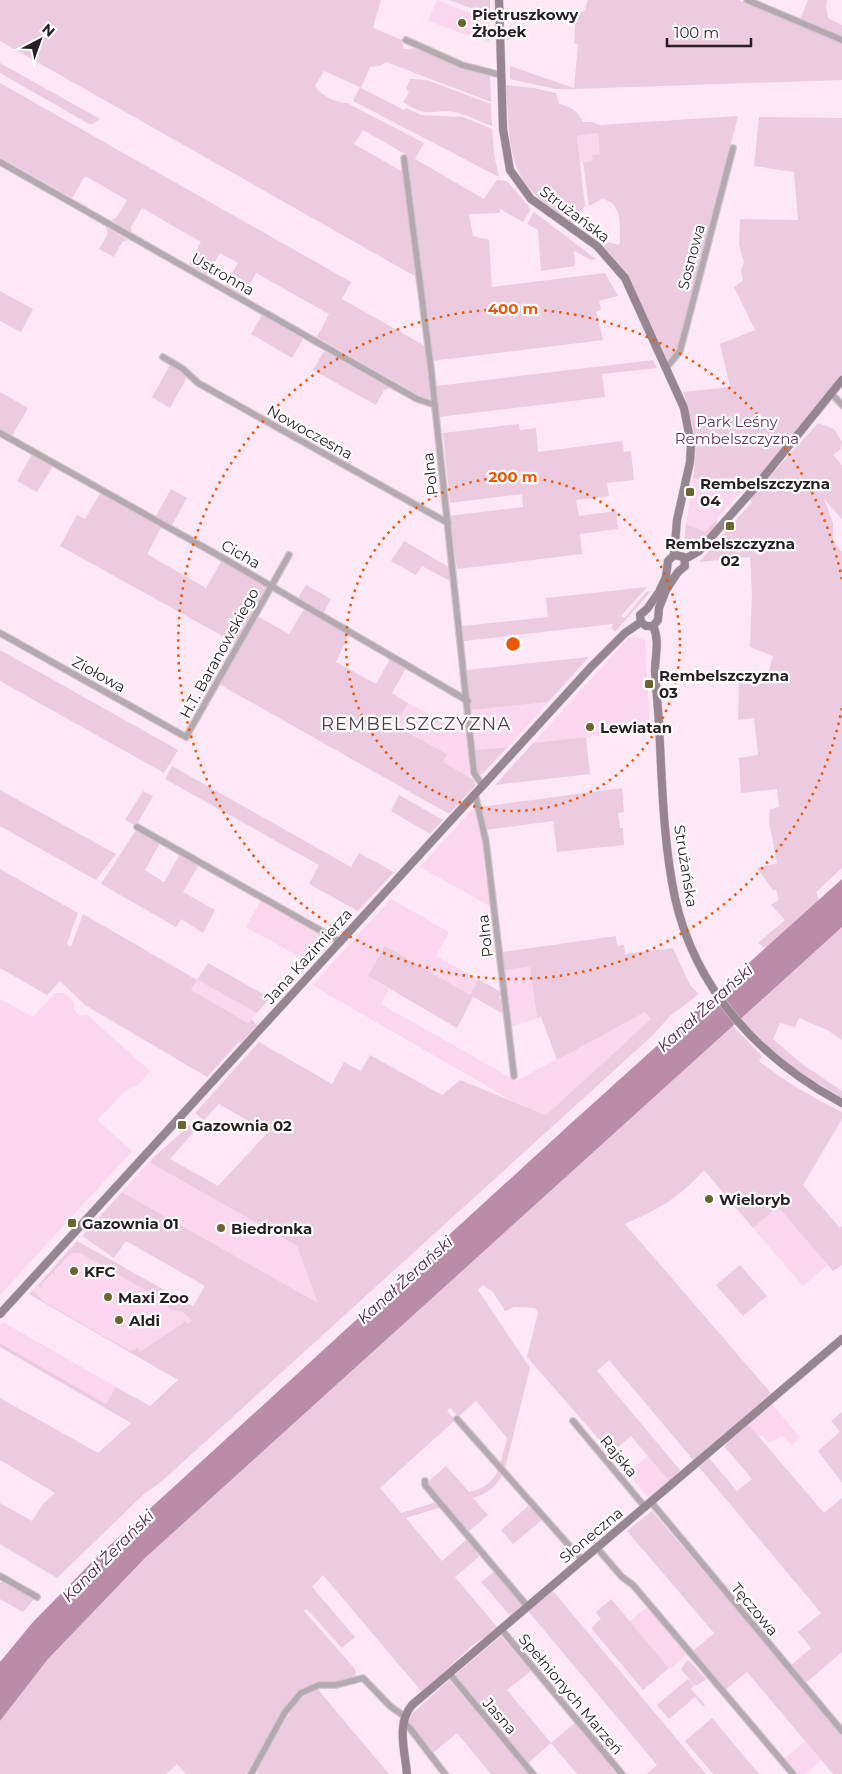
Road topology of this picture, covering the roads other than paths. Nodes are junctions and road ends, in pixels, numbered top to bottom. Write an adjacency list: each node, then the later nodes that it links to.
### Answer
1 (499, 0): 5 (main road, Strużańska)
2 (747, 0): 4 (street)
3 (406, 40): 5 (street)
4 (842, 40)
5 (501, 75): 10 (main road, Strużańska)
6 (733, 148): 10 (street, Sosnowa)
7 (404, 158): 14 (street, Polna)
8 (0, 162): 14 (street, Ustronna)
9 (162, 357): 16 (street, Nowoczesna)
10 (666, 367): 18 (main road, Strużańska)
11 (842, 380): 12 (main road)
12 (831, 393): 13 (street); 19 (main road)
13 (842, 404)
14 (435, 405): 16 (street, Polna)
15 (0, 432): 22 (street, Cicha)
16 (448, 523): 28 (street, Polna)
17 (289, 555): 22 (street, H.T. Baranowskiego)
18 (674, 555): 19 (main road); 20 (main road)
19 (685, 559): 21 (main road)
20 (669, 567): 21 (main road); 23 (main road)
21 (678, 572): 24 (main road)
22 (271, 586): 28 (street, Cicha); 29 (street, H.T. Baranowskiego)
23 (647, 609): 24 (main road); 25 (main road)
24 (658, 616): 26 (main road)
25 (641, 622): 26 (main road); 30 (main road, Jana Kazimierza)
26 (653, 626): 35 (main road, Strużańska)
27 (0, 633): 29 (street, Ziołowa)
28 (468, 701): 30 (street, Polna)
29 (186, 737)
30 (483, 786): 31 (main road, Jana Kazimierza)
31 (475, 794): 33 (main road, Jana Kazimierza); 34 (street, Polna)
32 (137, 827): 33 (street)
33 (341, 942): 36 (main road, Jana Kazimierza)
34 (514, 1076)
35 (842, 1103)
36 (0, 1314)
37 (842, 1339): 41 (main road, Słoneczna)
38 (457, 1419): 43 (street)
39 (573, 1421): 41 (street, Rajska)
40 (425, 1481): 46 (street)
41 (648, 1504): 42 (main road, Słoneczna); 50 (street, Tęczowa)
42 (597, 1548): 43 (main road, Słoneczna); 56 (street)
43 (582, 1560): 46 (main road, Słoneczna)
44 (0, 1577): 45 (street)
45 (37, 1597)
46 (528, 1607): 47 (main road, Słoneczna)
47 (502, 1629): 48 (main road, Słoneczna); 55 (street, Spełnionych Marzeń)
48 (449, 1673): 49 (main road, Słoneczna); 54 (street, Jasna)
49 (404, 1719): 51 (street); 52 (main road); 53 (street)
50 (842, 1731)
51 (251, 1774)
52 (407, 1774)
53 (445, 1774)
54 (533, 1774)
55 (622, 1774)
56 (793, 1774)

